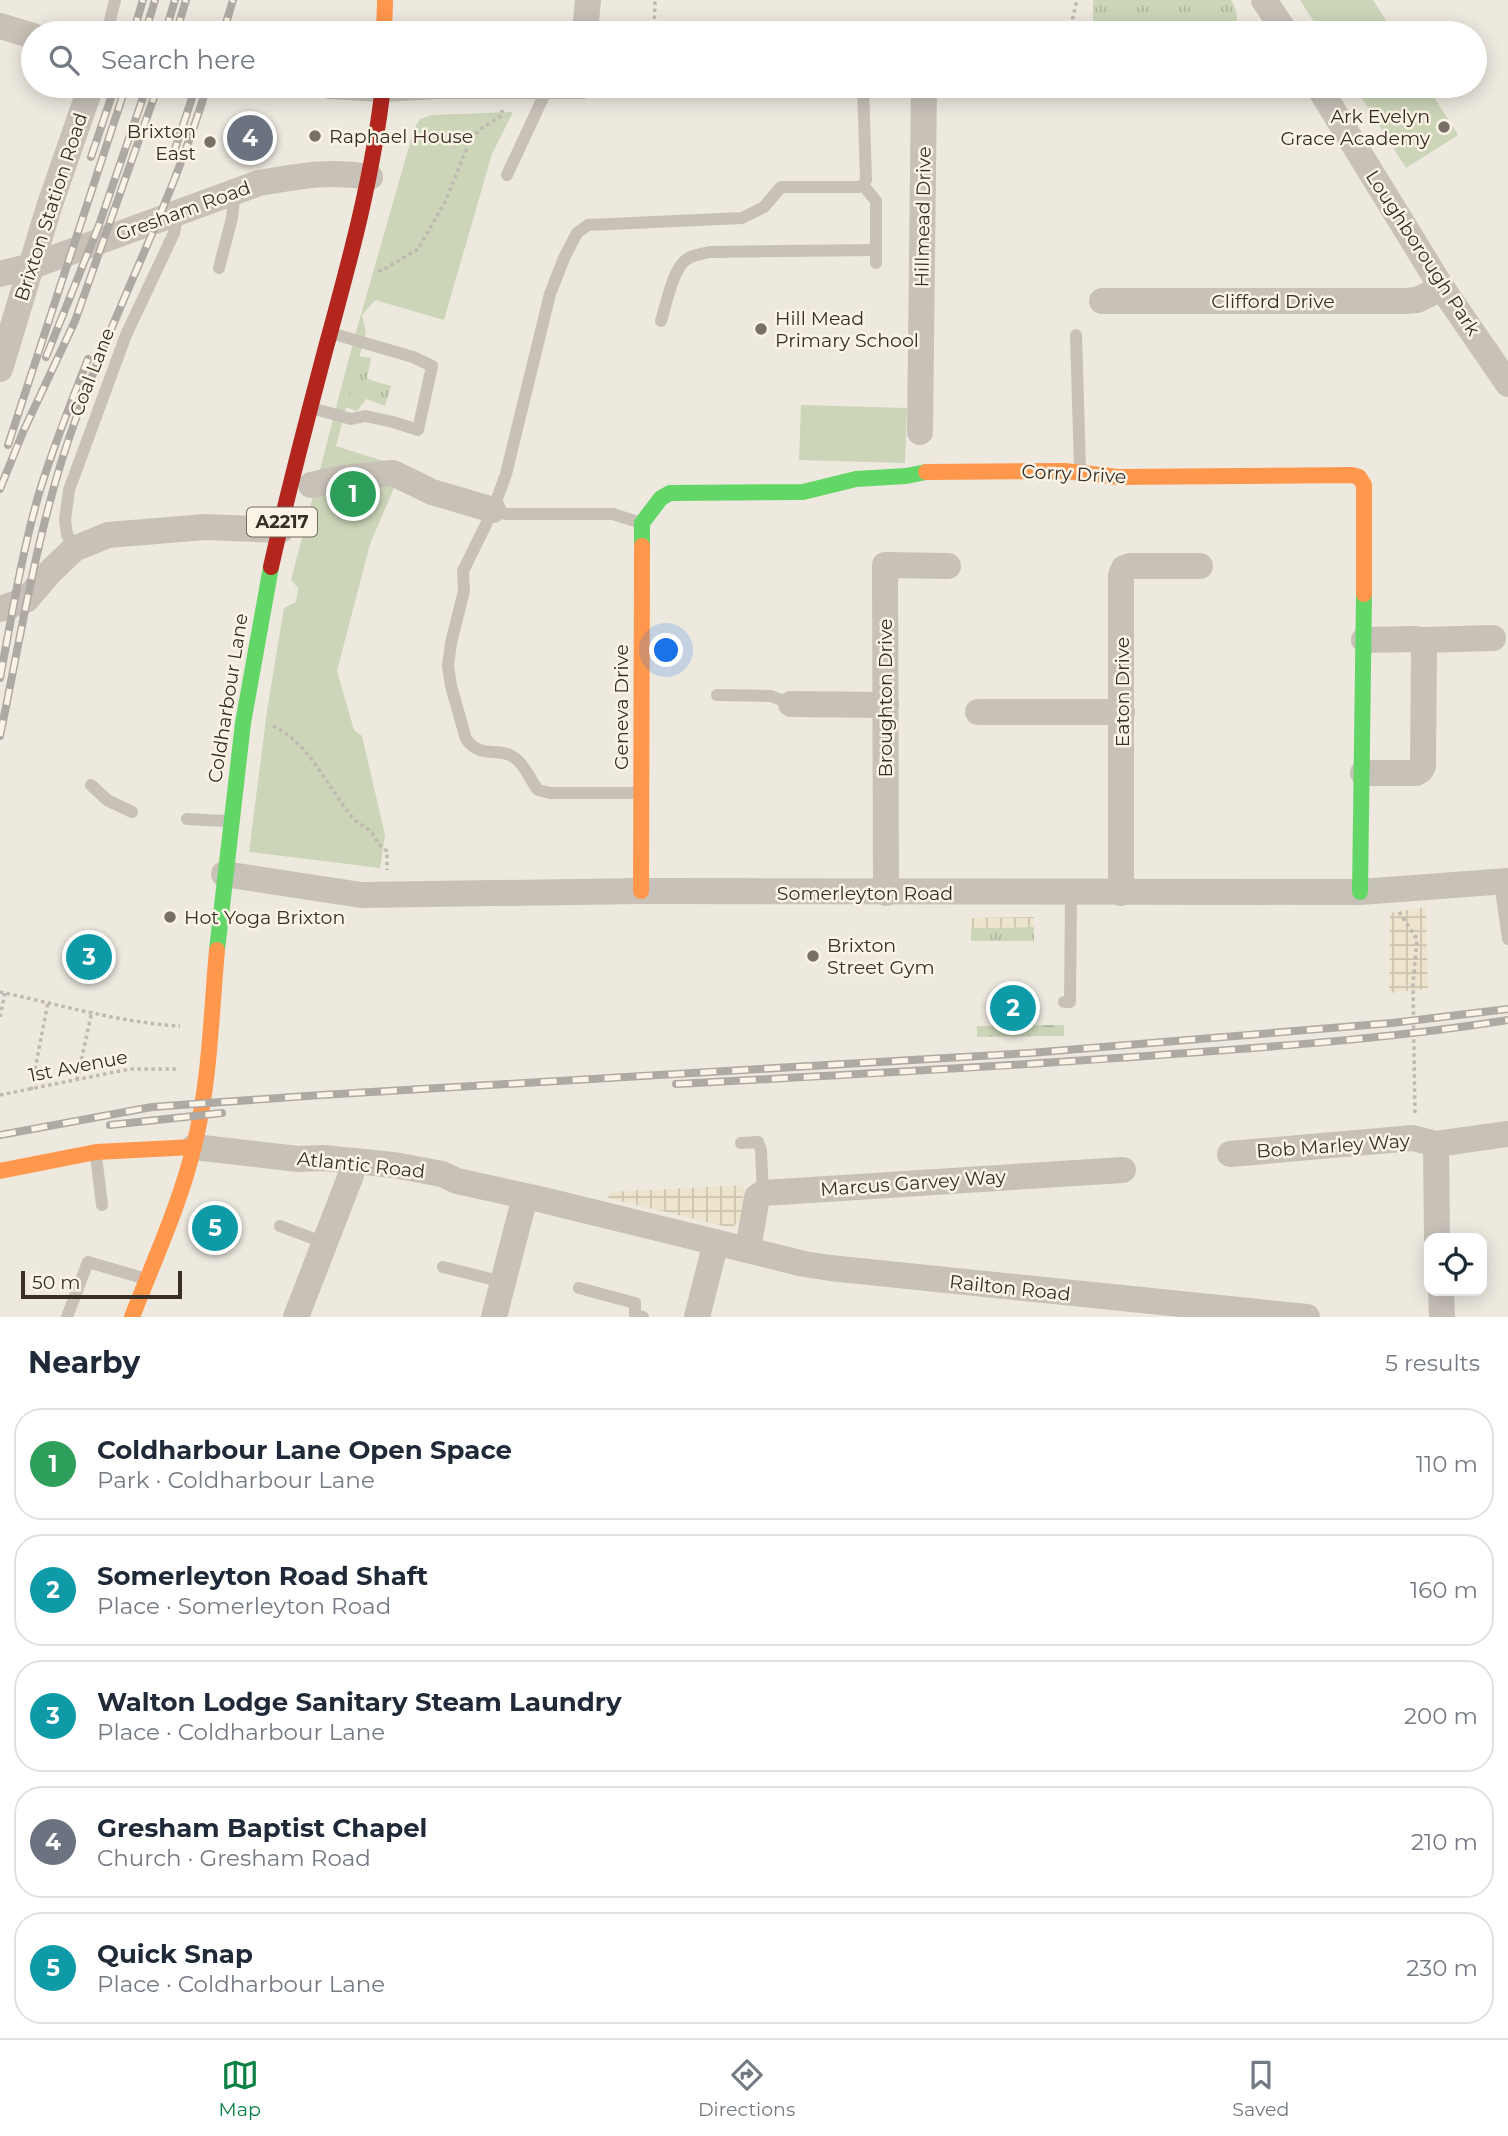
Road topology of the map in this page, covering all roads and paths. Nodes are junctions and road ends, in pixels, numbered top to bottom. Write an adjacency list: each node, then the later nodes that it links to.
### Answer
1 (115, 0): 7 (lane)
2 (385, 0): 8 (street)
3 (588, 0): 9 (street)
4 (655, 0): 10 (path)
5 (1077, 0): 11 (path)
6 (1264, 0): 12 (street)
7 (110, 21)
8 (384, 21)
9 (586, 21)
10 (654, 21)
11 (1072, 21)
12 (1278, 21)
13 (0, 26): 14 (street)
14 (21, 32)
15 (87, 98): 27 (street, Brixton Station Road)
16 (382, 98): 23 (street, Coldharbour Lane / A2217)
17 (542, 98): 22 (lane)
18 (863, 98): 24 (lane)
19 (924, 98): 39 (street, Hillmead Drive)
20 (1325, 98): 31 (street, Loughborough Park)
21 (502, 110): 29 (path)
22 (506, 175)
23 (370, 177): 25 (street, Gresham Road); 34 (street, Coldharbour Lane / A2217)
24 (863, 185): 33 (lane); 42 (lane)
25 (235, 190): 26 (street, Gresham Road); 28 (lane)
26 (178, 213): 27 (street, Gresham Road); 45 (lane, Coal Lane)
27 (32, 266): 30 (street, Gresham Road); 37 (street, Brixton Station Road)
28 (219, 268)
29 (369, 271)
30 (0, 274)
31 (1442, 288): 32 (street, Clifford Drive); 36 (street, Loughborough Park)
32 (1101, 301)
33 (661, 321)
34 (330, 333): 38 (street, Coldharbour Lane / A2217); 38 (lane)
35 (1076, 335): 40 (lane)
36 (1503, 367)
37 (0, 369)
38 (311, 408): 44 (street, Coldharbour Lane / A2217)
39 (920, 432)
40 (1081, 472): 43 (street, Corry Drive); 50 (street, Corry Drive)
41 (312, 485): 42 (street)
42 (493, 510): 43 (lane); 60 (lane)
43 (642, 523): 60 (street, Geneva Drive)
44 (281, 530): 45 (street); 63 (street, Coldharbour Lane / A2217)
45 (74, 549): 48 (street)
46 (948, 566): 54 (street, Broughton Drive)
47 (1200, 566): 56 (street, Eaton Drive)
48 (0, 609)
49 (1493, 638): 51 (street)
50 (1363, 640): 51 (street); 58 (street, Corry Drive)
51 (1423, 640): 58 (street)
52 (717, 695): 53 (lane)
53 (791, 704): 54 (street)
54 (886, 705): 71 (street, Broughton Drive)
55 (978, 712): 56 (street)
56 (1122, 712): 69 (street, Eaton Drive)
57 (270, 724): 64 (path)
58 (1363, 773): 70 (street, Corry Drive)
59 (91, 785): 61 (lane)
60 (642, 793): 68 (street, Geneva Drive)
61 (132, 811)
62 (187, 819): 63 (lane)
63 (229, 821): 65 (street, Coldharbour Lane / A2217)
64 (387, 870)
65 (224, 874): 68 (street, Somerleyton Road); 87 (street, Coldharbour Lane / A2217)
66 (1504, 882): 67 (street, Somerleyton Road); 73 (lane)
67 (1398, 889): 70 (street, Somerleyton Road); 85 (path)
68 (641, 891): 71 (street, Somerleyton Road)
69 (1121, 892): 70 (street, Somerleyton Road); 72 (street, Somerleyton Road)
70 (1360, 892)
71 (886, 893): 72 (street, Somerleyton Road)
72 (1071, 893): 76 (lane)
73 (1508, 939)
74 (3, 992): 75 (path); 78 (path)
75 (48, 1002): 77 (path); 82 (path)
76 (1064, 1002)
77 (92, 1012): 79 (path); 81 (path)
78 (0, 1017)
79 (165, 1025)
80 (161, 1069): 81 (path, 1st Avenue)
81 (77, 1080): 82 (path, 1st Avenue)
82 (31, 1090): 83 (path, 1st Avenue)
83 (0, 1095)
84 (1508, 1134): 85 (street, Bob Marley Way)
85 (1424, 1141): 89 (street, Bob Marley Way); 97 (street)
86 (741, 1143): 93 (lane)
87 (194, 1147): 88 (street, Atlantic Road); 90 (street, Atlantic Road); 103 (street, Coldharbour Lane / A2217)
88 (96, 1152): 92 (street, Atlantic Road); 95 (lane)
89 (1230, 1154)
90 (353, 1161): 94 (street, Atlantic Road); 99 (street)
91 (1123, 1170): 93 (street, Marcus Garvey Way)
92 (0, 1171)
93 (763, 1193): 100 (street)
94 (525, 1198): 98 (street, Atlantic Road); 104 (street)
95 (102, 1205)
96 (280, 1226): 99 (lane)
97 (1436, 1233)
98 (716, 1242): 100 (street, Railton Road); 112 (street)
99 (325, 1243): 109 (street)
100 (748, 1249): 113 (street, Railton Road)
101 (91, 1257): 103 (lane)
102 (443, 1267): 104 (lane)
103 (147, 1276): 107 (lane); 108 (street, Coldharbour Lane / A2217)
104 (503, 1282): 110 (street)
105 (579, 1288): 111 (lane)
106 (1441, 1296): 114 (street)
107 (67, 1317)
108 (132, 1317)
109 (296, 1317)
110 (494, 1317)
111 (643, 1317)
112 (698, 1317)
113 (1306, 1317)
114 (1443, 1317)

